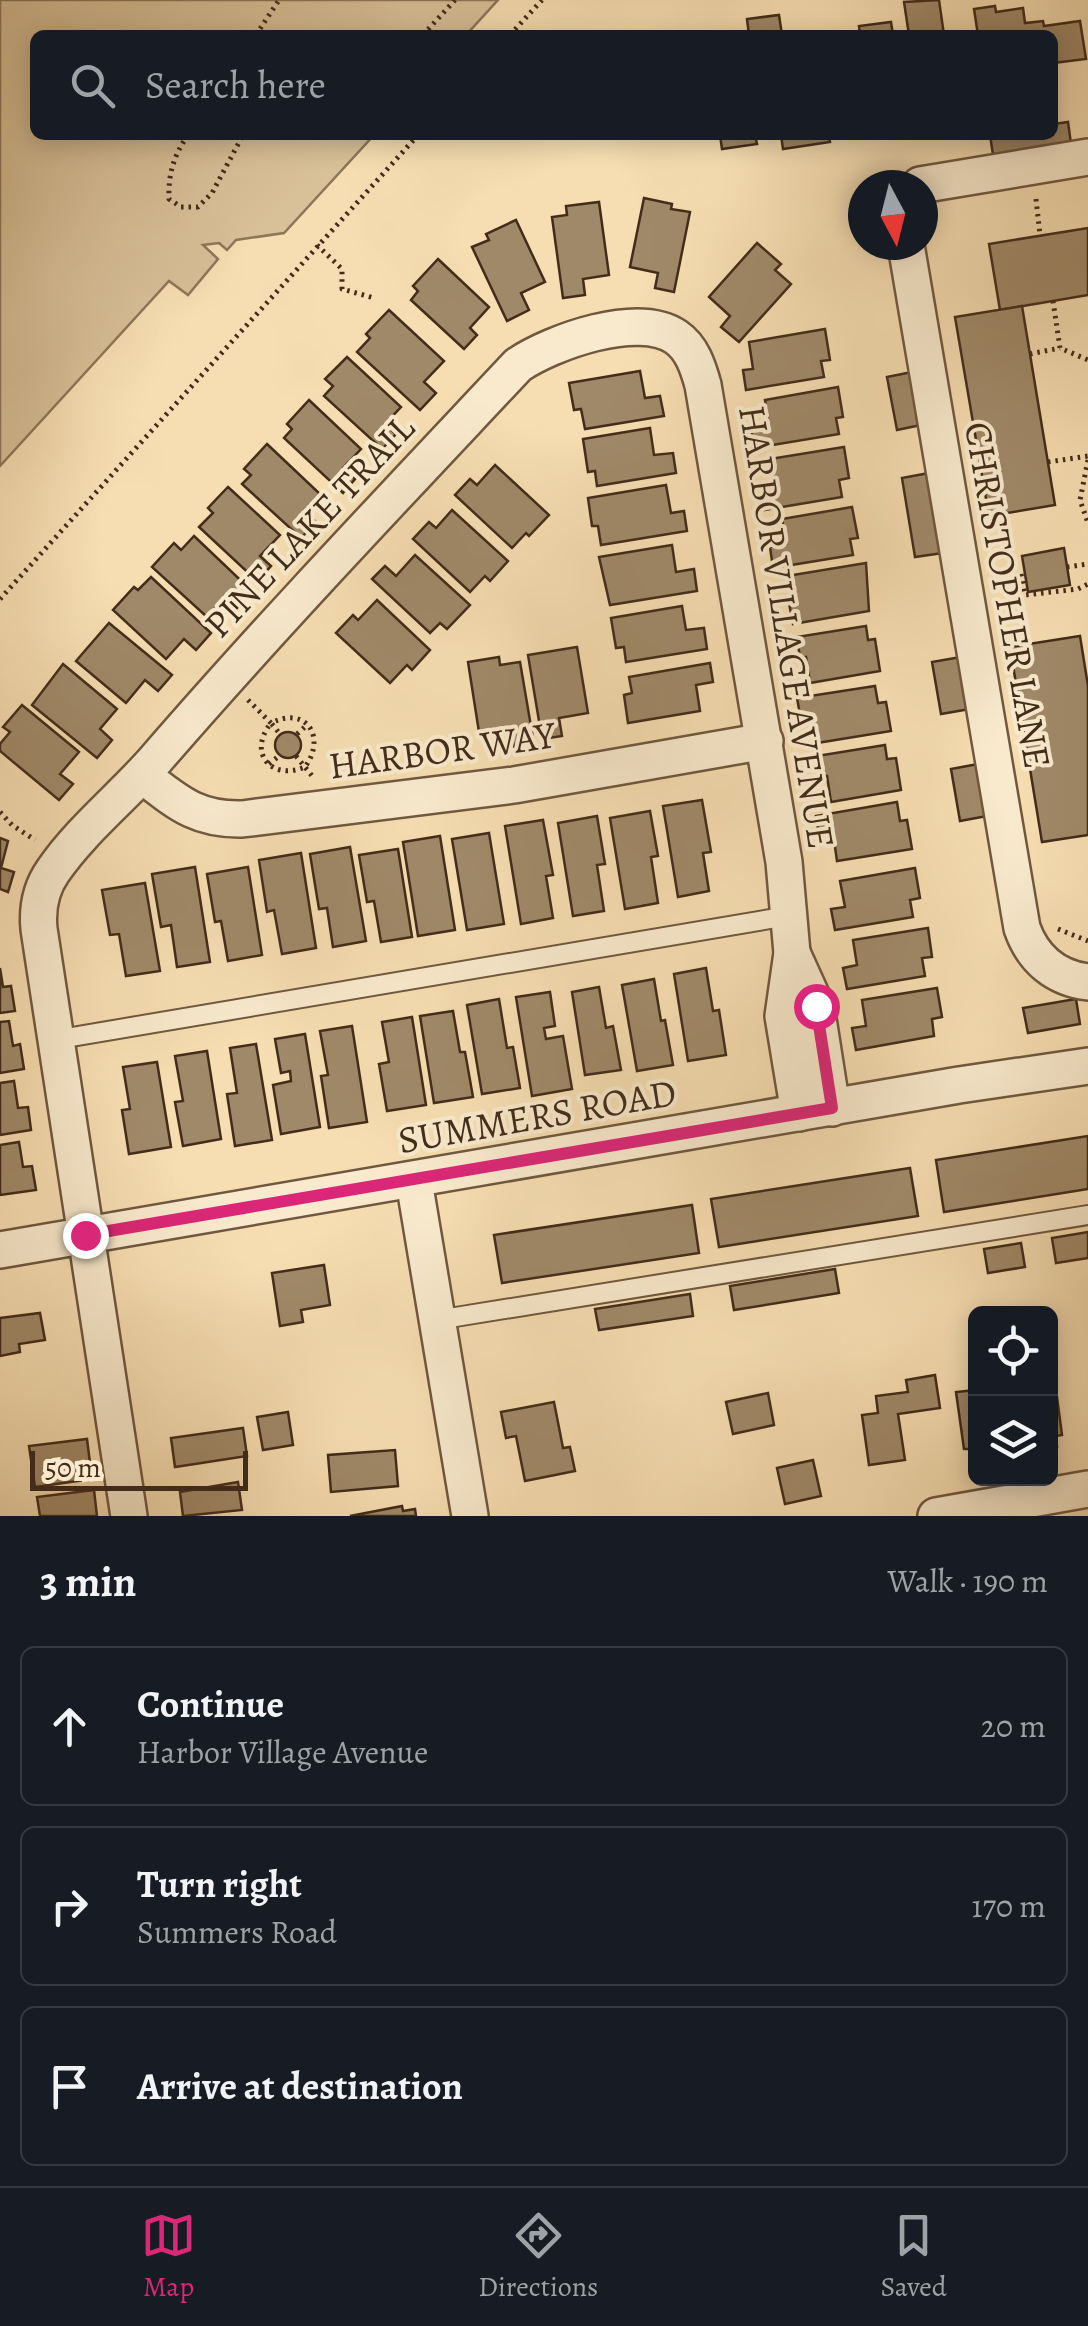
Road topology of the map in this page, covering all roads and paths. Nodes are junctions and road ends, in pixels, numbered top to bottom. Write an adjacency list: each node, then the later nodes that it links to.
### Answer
1 (280, 0): 4 (path)
2 (455, 0): 5 (path)
3 (542, 0): 6 (path)
4 (259, 30)
5 (427, 30)
6 (515, 30)
7 (184, 140): 8 (path)
8 (240, 140)
9 (413, 140): 12 (path)
10 (1088, 158): 11 (street)
11 (938, 182)
12 (318, 245): 14 (path); 27 (path)
13 (909, 260): 43 (street, CHRISTOPHER LANE)
14 (374, 298)
15 (1053, 301): 17 (path)
16 (663, 332): 33 (street, HARBOR VILLAGE AVENUE); 38 (street, PINE LAKE TRAIL)
17 (1060, 348): 18 (path); 19 (path)
18 (1030, 354)
19 (1088, 360)
20 (1088, 458): 21 (path); 22 (path)
21 (1048, 462)
22 (1088, 523)
23 (1088, 564): 24 (path)
24 (1067, 568)
25 (1022, 574): 26 (path)
26 (1088, 584)
27 (0, 599)
28 (246, 698): 29 (path)
29 (271, 724): 30 (path); 31 (path); 36 (path)
30 (307, 725): 32 (path); 37 (path)
31 (280, 734)
32 (297, 734)
33 (765, 742): 38 (street, HARBOR WAY); 42 (street, HARBOR VILLAGE AVENUE)
34 (279, 756): 36 (path)
35 (296, 756): 37 (path)
36 (269, 764): 37 (path)
37 (305, 767): 39 (path)
38 (142, 775): 41 (street, PINE LAKE TRAIL)
39 (314, 779)
40 (0, 812): 41 (path)
41 (62, 860): 44 (street, PINE LAKE TRAIL)
42 (788, 916): 44 (lane); 46 (street, HARBOR VILLAGE AVENUE)
43 (1088, 982)
44 (54, 1040): 49 (street, PINE LAKE TRAIL)
45 (1088, 1066): 46 (street, SUMMERS ROAD)
46 (815, 1110): 47 (street, SUMMERS ROAD)
47 (414, 1181): 49 (street, SUMMERS ROAD); 51 (street)
48 (1088, 1215): 51 (lane)
49 (85, 1235): 50 (street, SUMMERS ROAD); 53 (street, PINE LAKE TRAIL)
50 (0, 1250)
51 (437, 1320): 54 (street)
52 (1088, 1489): 55 (street)
53 (129, 1516)
54 (470, 1516)
55 (936, 1516)

